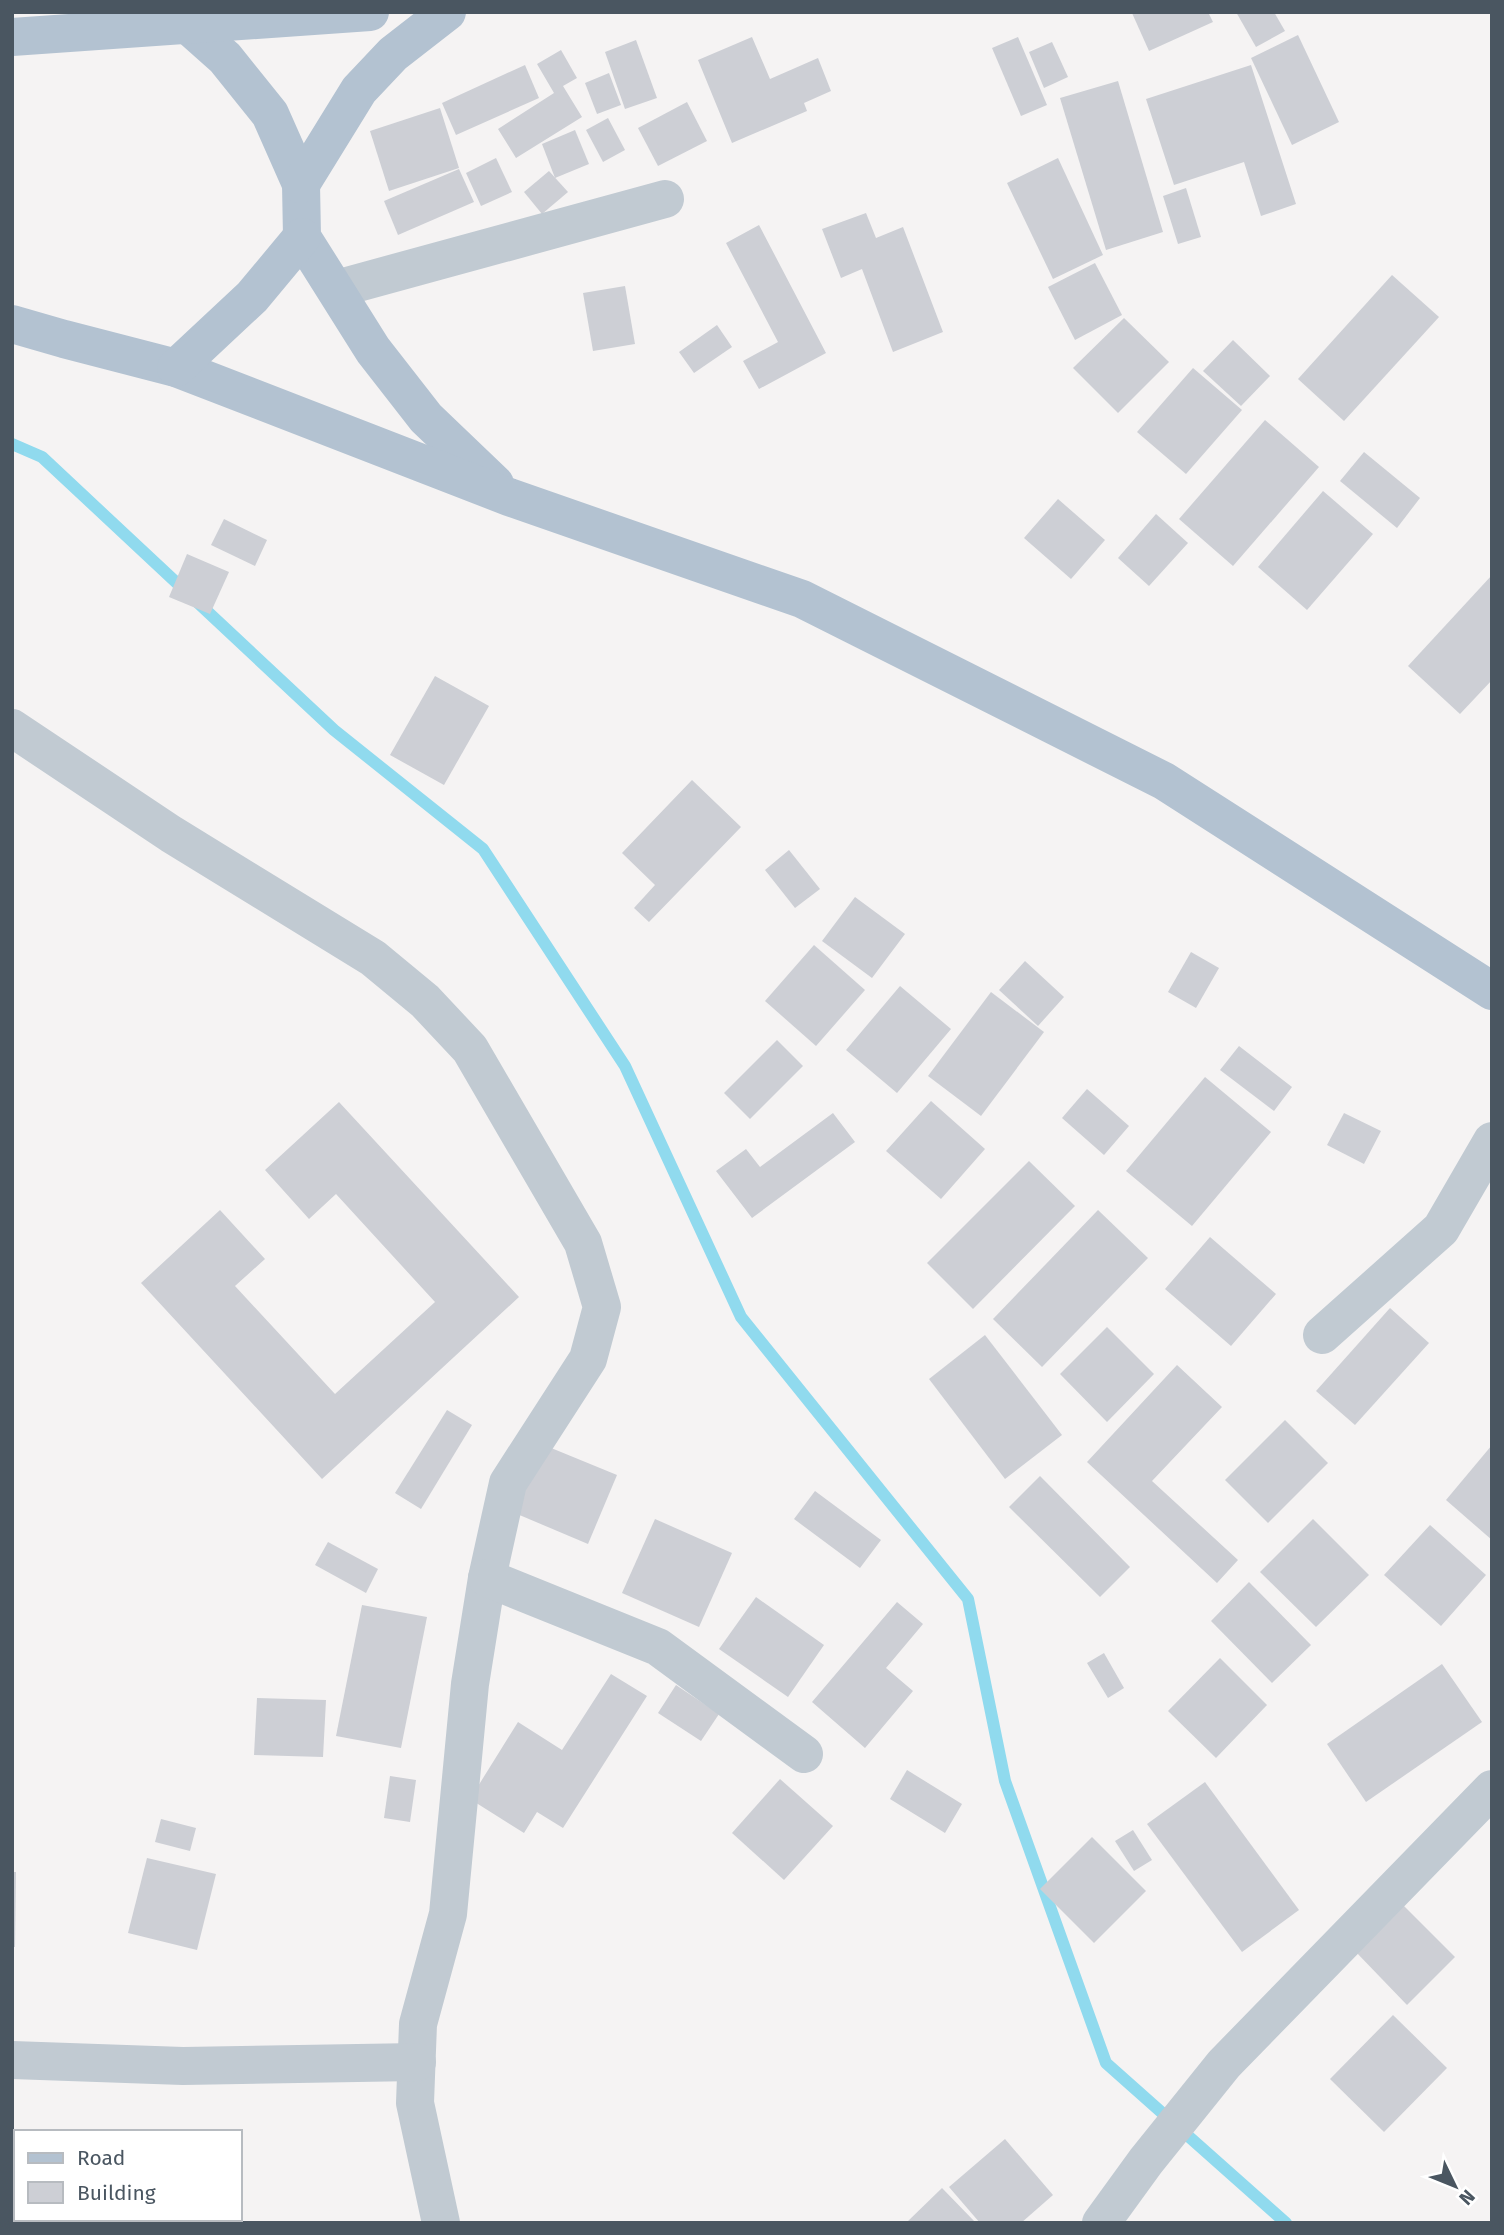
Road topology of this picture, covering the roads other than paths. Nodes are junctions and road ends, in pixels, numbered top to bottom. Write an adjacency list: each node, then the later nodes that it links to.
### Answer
1 (370, 12): 3 (main road)
2 (447, 12): 6 (main road)
3 (283, 15): 4 (main road)
4 (189, 26): 5 (main road); 6 (main road)
5 (12, 37)
6 (301, 184): 8 (main road)
7 (665, 198): 9 (street)
8 (302, 237): 9 (main road); 11 (main road)
9 (336, 289): 12 (main road)
10 (12, 324): 11 (main road)
11 (176, 368): 12 (main road)
12 (509, 497): 14 (main road)
13 (12, 727): 17 (street)
14 (1492, 991)
15 (1492, 1141): 16 (street)
16 (1322, 1335)
17 (487, 1578): 18 (street); 21 (street)
18 (804, 1754)
19 (1492, 1789): 23 (street)
20 (12, 2060): 21 (street)
21 (417, 2062): 22 (street)
22 (441, 2223)
23 (1101, 2223)

